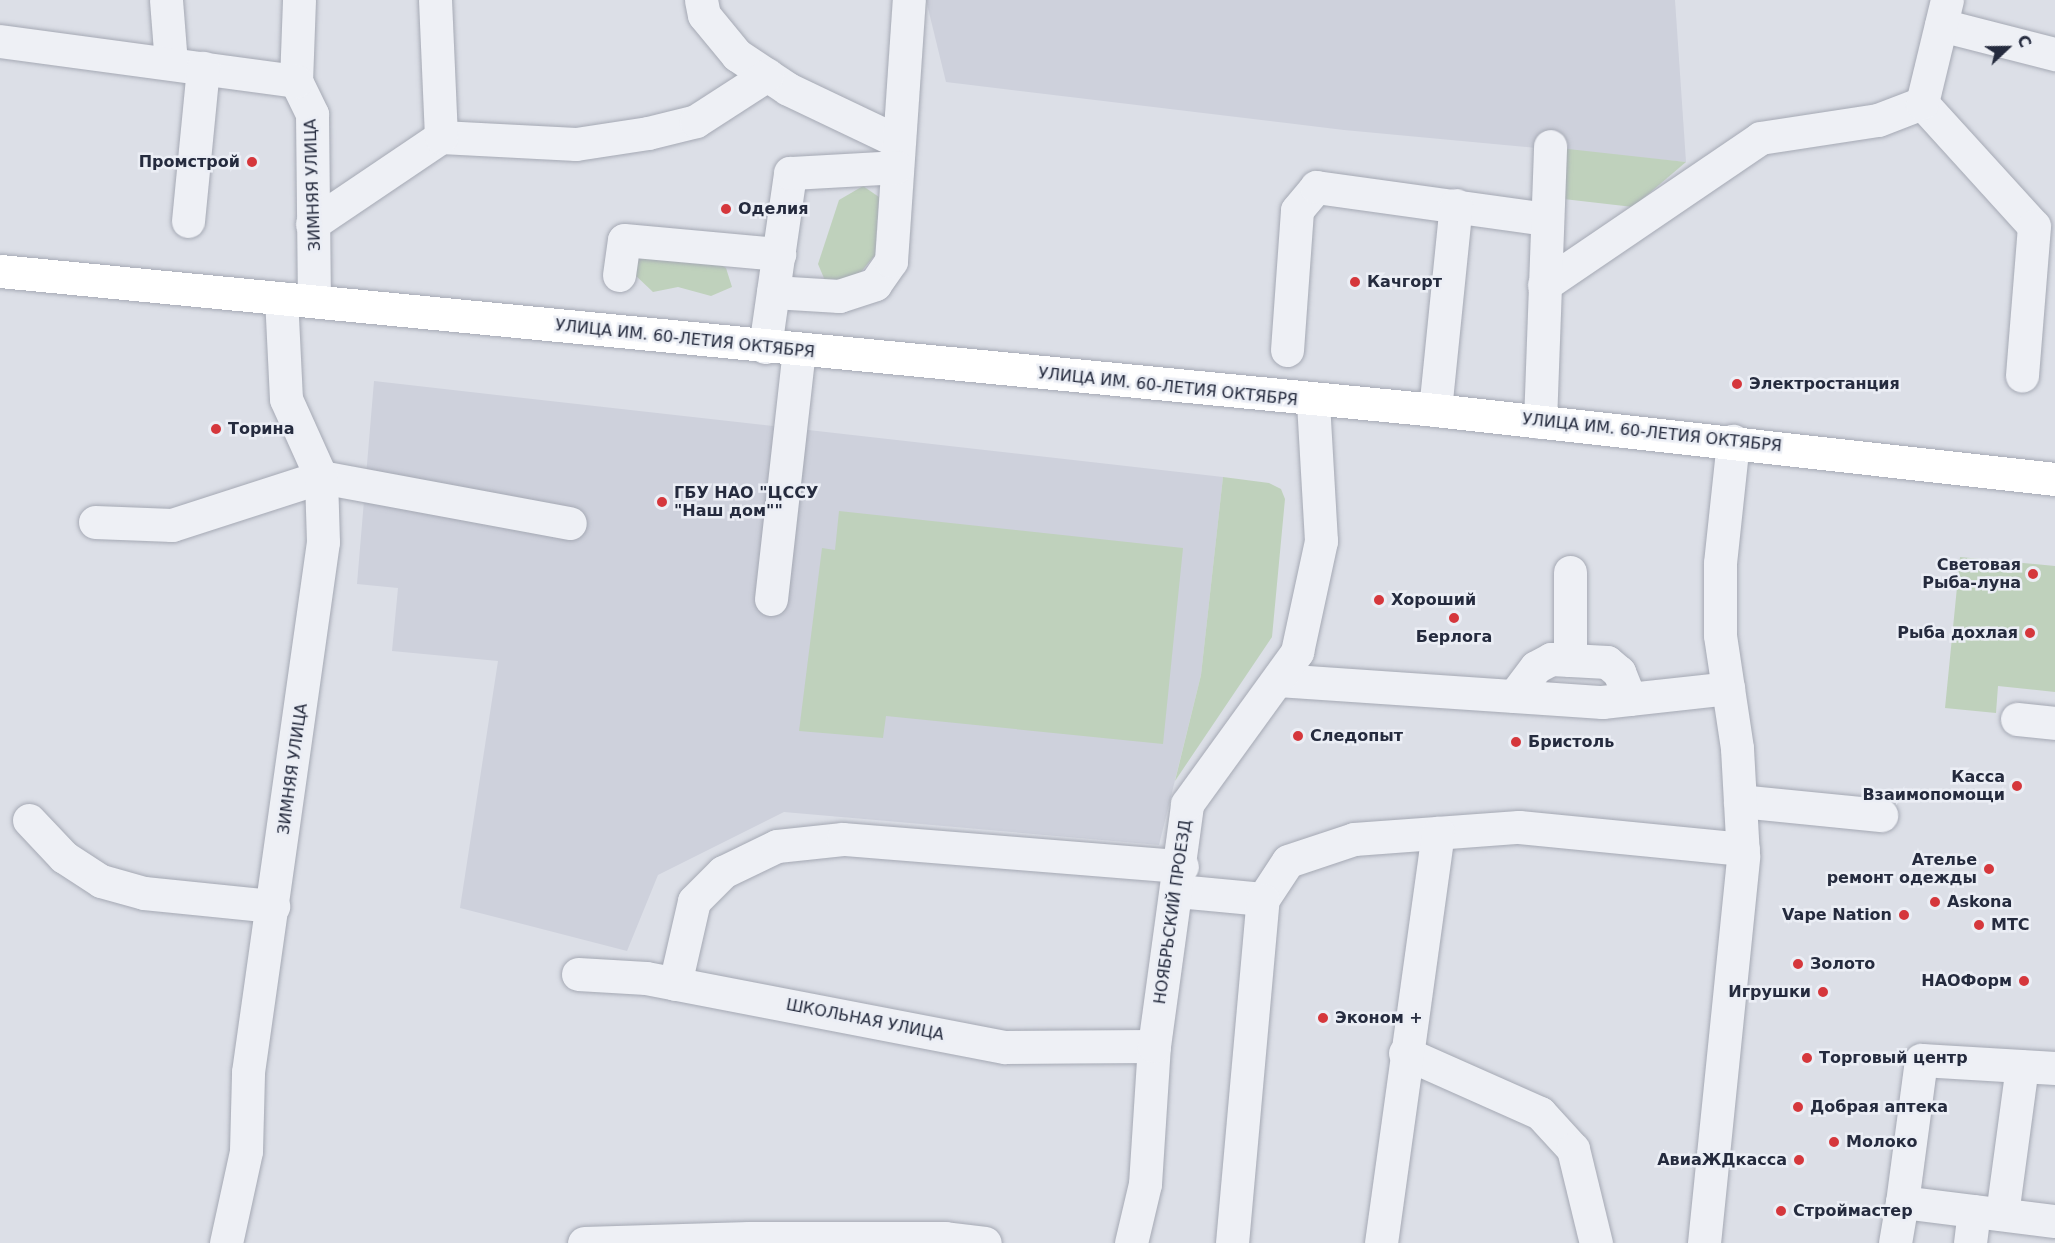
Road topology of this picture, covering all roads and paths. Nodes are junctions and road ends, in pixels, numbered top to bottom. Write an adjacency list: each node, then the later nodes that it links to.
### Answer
1 (166, 0): 9 (street)
2 (299, 0): 12 (street, ЗИМНЯЯ УЛИЦА)
3 (435, 0): 14 (street)
4 (701, 0): 11 (street)
5 (909, 0): 16 (street)
6 (1944, 13): 8 (street); 13 (street)
7 (0, 41): 9 (street)
8 (2055, 54)
9 (171, 63): 10 (street)
10 (203, 68): 12 (street); 19 (street)
11 (767, 75): 14 (street); 16 (street)
12 (297, 81): 20 (street, ЗИМНЯЯ УЛИЦА)
13 (1922, 103): 24 (street); 31 (street)
14 (441, 137): 20 (street)
15 (1550, 146): 18 (street)
16 (897, 154): 21 (street); 25 (street)
17 (1456, 205): 18 (street); 30 (street); 33 (street)
18 (1547, 219): 24 (street)
19 (188, 221)
20 (312, 224): 27 (street, ЗИМНЯЯ УЛИЦА)
21 (779, 254): 23 (street); 25 (street)
22 (0, 271): 26 (main road, УЛИЦА ИМ. 60-ЛЕТИЯ ОКТЯБРЯ)
23 (619, 275)
24 (1544, 285): 34 (street)
25 (773, 292): 28 (street)
26 (281, 298): 27 (main road, УЛИЦА ИМ. 60-ЛЕТИЯ ОКТЯБРЯ); 36 (street, ЗИМНЯЯ УЛИЦА)
27 (314, 301): 28 (main road, УЛИЦА ИМ. 60-ЛЕТИЯ ОКТЯБРЯ)
28 (765, 347): 29 (main road, УЛИЦА ИМ. 60-ЛЕТИЯ ОКТЯБРЯ)
29 (799, 350): 32 (main road, УЛИЦА ИМ. 60-ЛЕТИЯ ОКТЯБРЯ); 41 (street)
30 (1287, 350)
31 (2022, 375)
32 (1313, 401): 33 (main road, УЛИЦА ИМ. 60-ЛЕТИЯ ОКТЯБРЯ); 43 (street, НОЯБРЬСКИЙ ПРОЕЗД)
33 (1435, 410): 34 (main road, УЛИЦА ИМ. 60-ЛЕТИЯ ОКТЯБРЯ)
34 (1540, 422): 35 (main road, УЛИЦА ИМ. 60-ЛЕТИЯ ОКТЯБРЯ)
35 (1732, 441): 37 (main road, УЛИЦА ИМ. 60-ЛЕТИЯ ОКТЯБРЯ); 44 (street)
36 (321, 477): 38 (street); 39 (street); 56 (street, ЗИМНЯЯ УЛИЦА)
37 (2055, 479)
38 (95, 522)
39 (570, 523)
40 (1569, 572): 42 (street)
41 (771, 599)
42 (1570, 660): 45 (street); 46 (street)
43 (1278, 680): 45 (street); 54 (street, НОЯБРЬСКИЙ ПРОЕЗД)
44 (1728, 688): 46 (street); 49 (street)
45 (1514, 696): 46 (street)
46 (1630, 699)
47 (2017, 719): 48 (street)
48 (2055, 723)
49 (1740, 801): 50 (street); 53 (street)
50 (1881, 815)
51 (29, 820): 56 (street)
52 (1438, 833): 53 (street); 55 (street); 60 (street)
53 (1743, 849): 73 (street)
54 (1180, 878): 55 (street); 58 (street); 59 (street, НОЯБРЬСКИЙ ПРОЕЗД)
55 (1263, 899): 70 (street)
56 (273, 906): 66 (street, ЗИМНЯЯ УЛИЦА)
57 (578, 974): 58 (street, ШКОЛЬНАЯ УЛИЦА)
58 (675, 984): 59 (street, ШКОЛЬНАЯ УЛИЦА)
59 (1154, 1046): 69 (street, НОЯБРЬСКИЙ ПРОЕЗД)
60 (1406, 1053): 71 (street); 72 (street)
61 (2022, 1066): 62 (street); 63 (street); 64 (street)
62 (2055, 1068)
63 (1902, 1202): 64 (street); 74 (street)
64 (1988, 1212): 65 (street); 75 (street)
65 (2055, 1221)
66 (226, 1243)
67 (585, 1243): 68 (street)
68 (985, 1243)
69 (1131, 1243)
70 (1232, 1243)
71 (1381, 1243)
72 (1596, 1243)
73 (1704, 1243)
74 (1896, 1243)
75 (1970, 1243)

